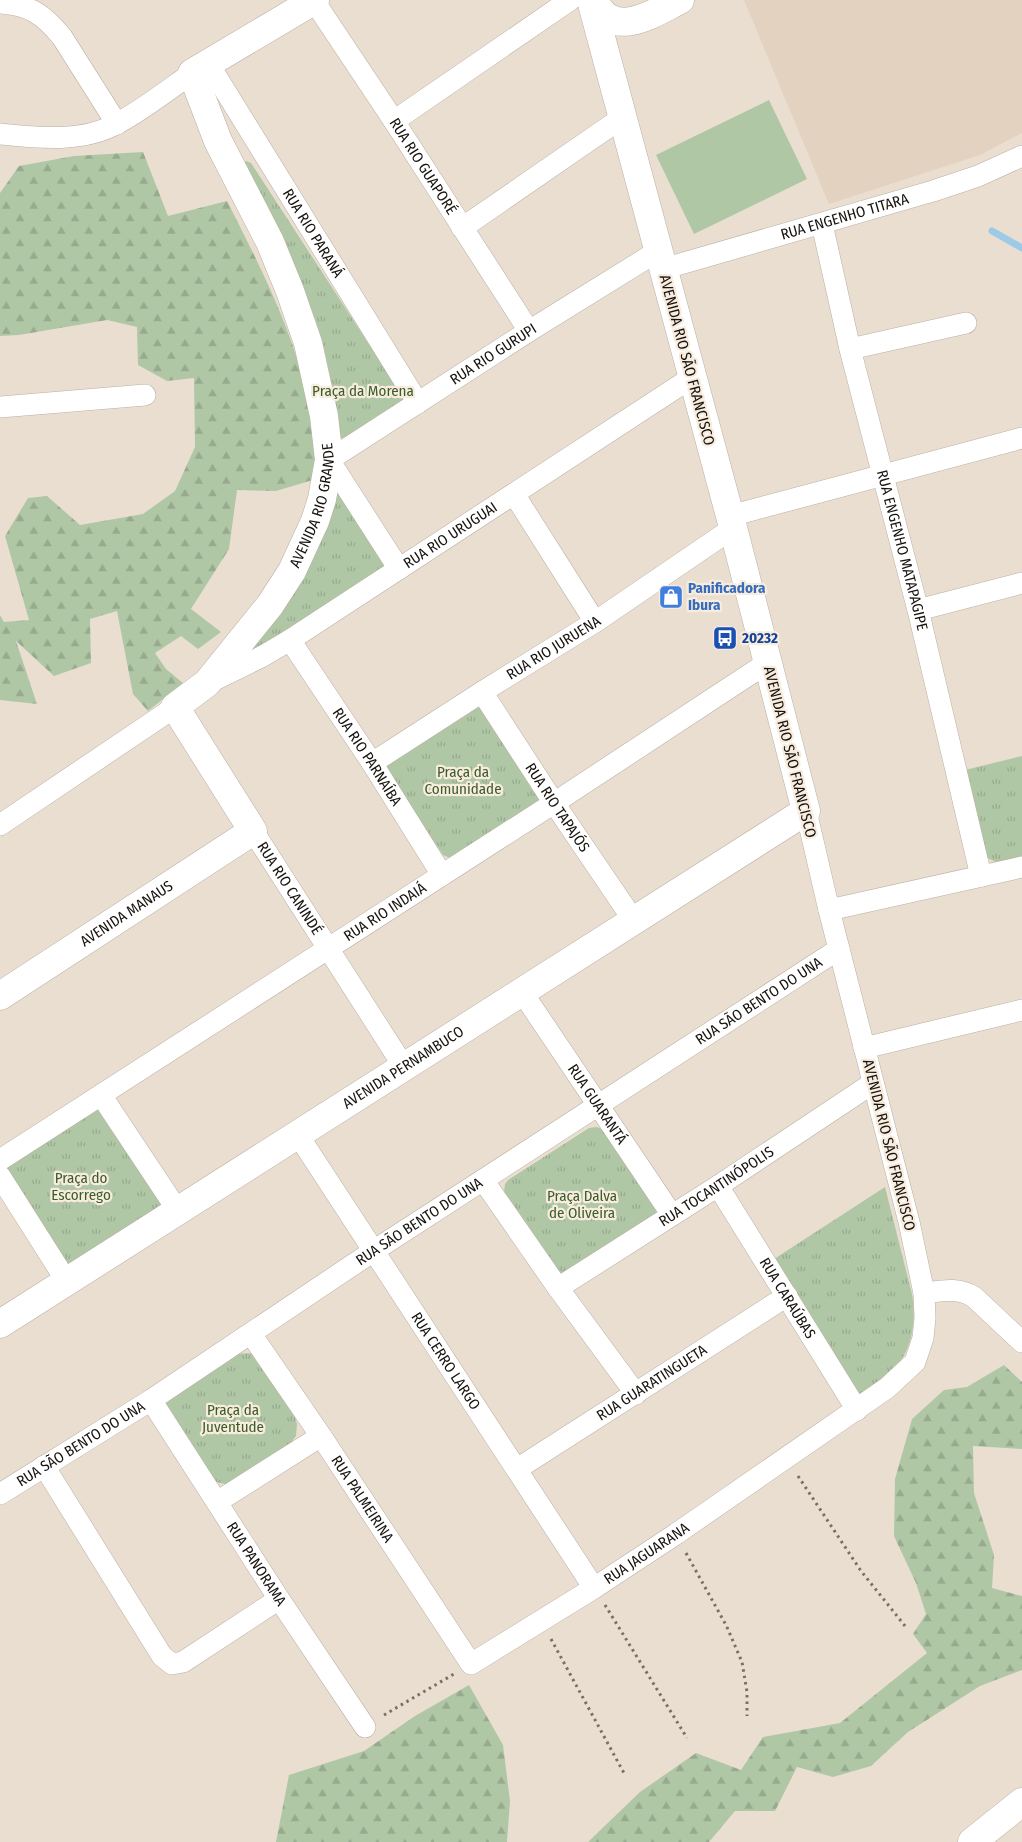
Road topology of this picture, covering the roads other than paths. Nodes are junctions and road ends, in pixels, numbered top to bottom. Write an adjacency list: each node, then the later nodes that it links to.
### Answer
1 (570, 0): 10 (street)
2 (592, 0): 6 (main road); 7 (main road, AVENIDA RIO SÃO FRANCISCO)
3 (680, 0): 6 (main road)
4 (314, 1): 8 (main road); 10 (street, RUA RIO GUAPORÉ)
5 (9, 4): 11 (street)
6 (649, 16): 7 (main road)
7 (609, 64): 9 (main road, AVENIDA RIO SÃO FRANCISCO)
8 (200, 68): 11 (street); 22 (street, RUA RIO PARANÁ); 25 (main road, AVENIDA RIO GRANDE)
9 (623, 118): 15 (street); 16 (main road, AVENIDA RIO SÃO FRANCISCO)
10 (394, 121): 15 (street, RUA RIO GUAPORÉ)
11 (117, 124): 12 (street)
12 (0, 134)
13 (1022, 156): 14 (street, RUA ENGENHO TITARA)
14 (822, 224): 16 (street, RUA ENGENHO TITARA); 19 (street, RUA ENGENHO MATAPAGIPE)
15 (462, 228): 18 (street, RUA RIO GUAPORÉ)
16 (660, 260): 18 (street, RUA RIO GURUPI); 20 (main road, AVENIDA RIO SÃO FRANCISCO)
17 (966, 323): 19 (street)
18 (529, 331): 22 (street, RUA RIO GURUPI)
19 (850, 349): 26 (street, RUA ENGENHO MATAPAGIPE)
20 (692, 378): 27 (street, RUA RIO URUGUAI); 28 (main road, AVENIDA RIO SÃO FRANCISCO)
21 (145, 396): 23 (street)
22 (418, 403): 25 (street, RUA RIO GURUPI)
23 (0, 406)
24 (1022, 438): 26 (street, RUA RIO JURUENA)
25 (329, 460): 29 (street); 35 (main road, AVENIDA RIO GRANDE)
26 (882, 474): 28 (street, RUA RIO JURUENA); 31 (street, RUA ENGENHO MATAPAGIPE)
27 (514, 494): 29 (street, RUA RIO URUGUAI); 32 (street)
28 (731, 522): 32 (street, RUA RIO JURUENA); 34 (main road, AVENIDA RIO SÃO FRANCISCO)
29 (399, 569): 33 (street, RUA RIO URUGUAI)
30 (1022, 583): 31 (street)
31 (918, 610): 45 (street, RUA ENGENHO MATAPAGIPE)
32 (595, 622): 36 (street, RUA RIO JURUENA)
33 (290, 640): 35 (street, RUA RIO URUGUAI); 38 (street, RUA RIO PARNAÍBA)
34 (767, 663): 39 (street, RUA RIO INDAIÁ); 40 (main road, AVENIDA RIO SÃO FRANCISCO)
35 (207, 684): 37 (main road, AVENIDA RIO GRANDE)
36 (482, 692): 38 (street, RUA RIO JURUENA); 39 (street, RUA RIO TAPAJÓS)
37 (175, 708): 41 (street, AVENIDA RIO GRANDE); 42 (main road, RUA RIO CANINDÉ)
38 (372, 763): 44 (street, RUA RIO PARNAÍBA)
39 (554, 803): 44 (street, RUA RIO INDAIÁ); 47 (street, RUA RIO TAPAJÓS)
40 (806, 811): 46 (street, AVENIDA RIO SÃO FRANCISCO); 47 (main road, AVENIDA PERNAMBUCO)
41 (0, 825)
42 (253, 831): 48 (street, RUA RIO CANINDÉ); 51 (main road, AVENIDA MANAUS)
43 (1022, 866): 45 (street)
44 (442, 875): 48 (street, RUA RIO INDAIÁ)
45 (981, 876): 46 (street)
46 (829, 910): 49 (street, AVENIDA RIO SÃO FRANCISCO)
47 (634, 921): 50 (main road, AVENIDA PERNAMBUCO)
48 (328, 948): 54 (street, RUA RIO CANINDÉ); 56 (street, RUA RIO INDAIÁ)
49 (839, 949): 53 (street, AVENIDA RIO SÃO FRANCISCO); 57 (street, RUA SÃO BENTO DO UNA)
50 (522, 992): 54 (main road, AVENIDA PERNAMBUCO); 57 (street, RUA GUARANTÁ)
51 (0, 996)
52 (1022, 1010): 53 (street)
53 (864, 1048): 55 (street, AVENIDA RIO SÃO FRANCISCO)
54 (404, 1067): 58 (main road, AVENIDA PERNAMBUCO)
55 (874, 1083): 62 (street, RUA TOCANTINÓPOLIS); 68 (street, AVENIDA RIO SÃO FRANCISCO)
56 (101, 1095): 59 (street, RUA RIO INDAIÁ); 63 (street)
57 (597, 1105): 61 (street, RUA SÃO BENTO DO UNA); 64 (street, RUA GUARANTÁ)
58 (298, 1135): 63 (main road, AVENIDA PERNAMBUCO); 65 (street, RUA CERRO LARGO)
59 (0, 1160)
60 (0, 1176): 66 (street)
61 (483, 1180): 65 (street, RUA SÃO BENTO DO UNA); 67 (street)
62 (718, 1186): 64 (street, RUA TOCANTINÓPOLIS); 69 (street, RUA CARAÚBAS)
63 (178, 1212): 66 (main road, AVENIDA PERNAMBUCO)
64 (672, 1215): 67 (street, RUA TOCANTINÓPOLIS)
65 (375, 1250): 71 (street, RUA SÃO BENTO DO UNA); 79 (street, RUA CERRO LARGO)
66 (67, 1282): 70 (main road, AVENIDA PERNAMBUCO)
67 (558, 1288): 74 (street)
68 (924, 1293): 72 (street); 73 (street, AVENIDA RIO SÃO FRANCISCO)
69 (788, 1296): 74 (street, RUA GUARATINGUETA); 76 (street, RUA CARAÚBAS)
70 (0, 1324)
71 (251, 1334): 75 (street, RUA SÃO BENTO DO UNA); 77 (street, RUA PALMEIRINA)
72 (1022, 1342)
73 (915, 1362): 76 (street, RUA JAGUARANA)
74 (636, 1394): 79 (street, RUA GUARATINGUETA)
75 (151, 1400): 78 (street, RUA SÃO BENTO DO UNA); 81 (street, RUA PANORAMA)
76 (857, 1410): 82 (street, RUA JAGUARANA)
77 (321, 1436): 81 (street); 84 (street, RUA PALMEIRINA)
78 (44, 1466): 80 (street, RUA SÃO BENTO DO UNA); 83 (street)
79 (517, 1469): 82 (street, RUA CERRO LARGO)
80 (0, 1494)
81 (216, 1502): 83 (street, RUA PANORAMA)
82 (600, 1596): 84 (street, RUA JAGUARANA)
83 (279, 1600): 85 (street, RUA PANORAMA)
84 (472, 1664)
85 (364, 1726)
86 (1022, 1802): 87 (main road)
87 (972, 1842)

